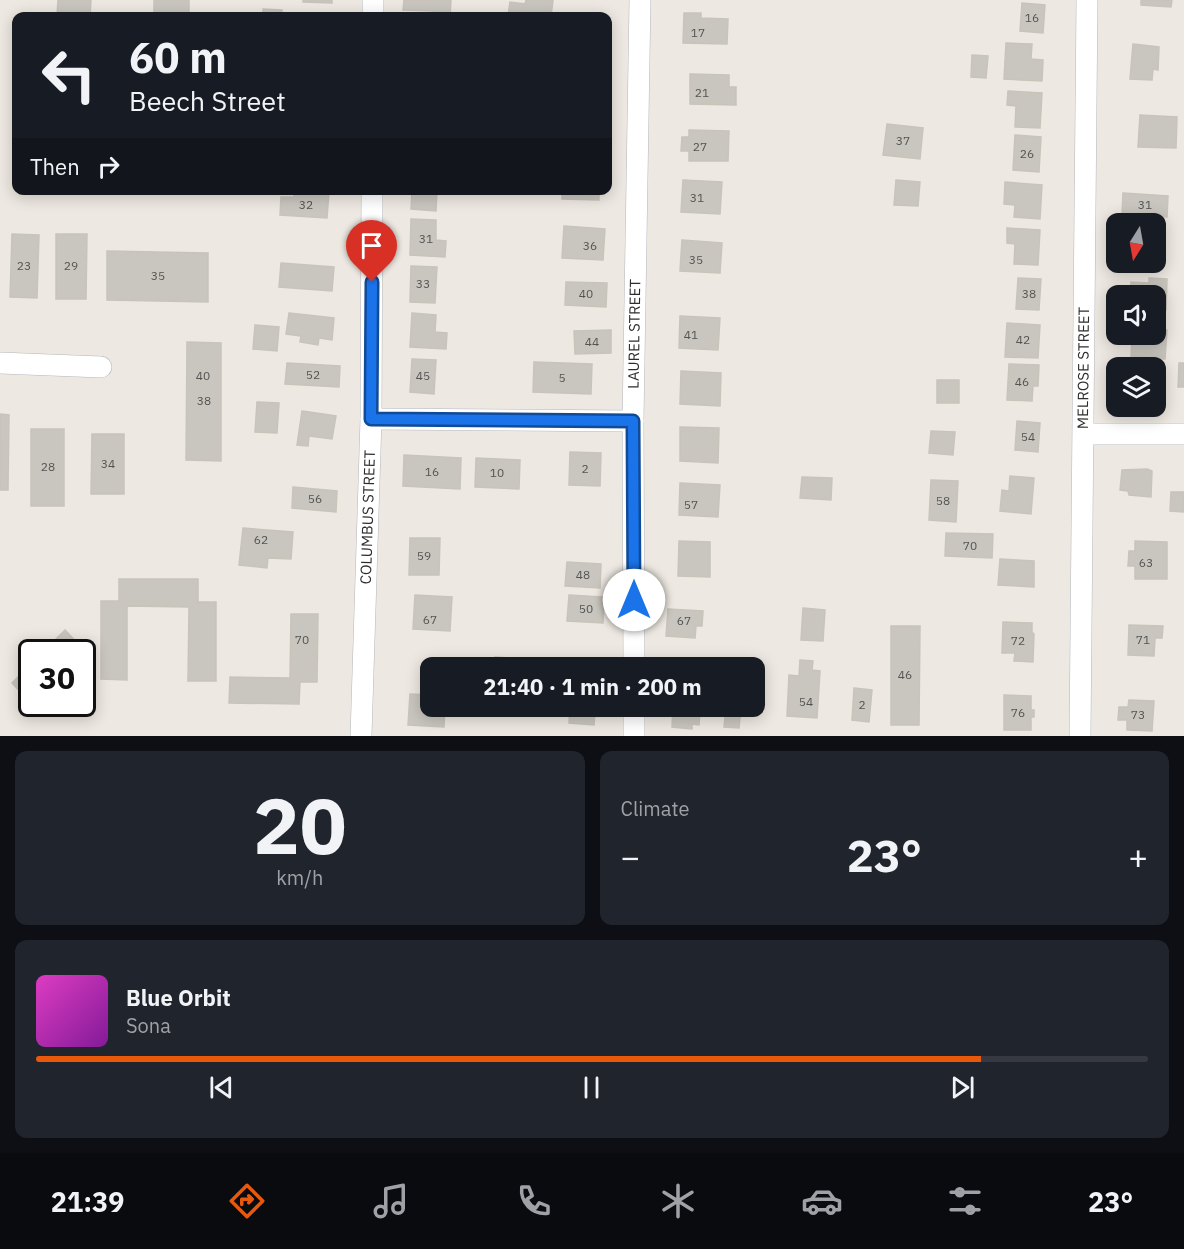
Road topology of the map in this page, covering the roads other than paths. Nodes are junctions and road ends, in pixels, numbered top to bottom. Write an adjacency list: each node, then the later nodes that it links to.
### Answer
1 (640, 0): 7 (street, LAUREL STREET)
2 (1087, 0): 8 (street, MELROSE STREET)
3 (372, 195): 6 (street, COLUMBUS STREET)
4 (0, 363): 5 (street)
5 (101, 367)
6 (371, 419): 7 (street); 12 (street, COLUMBUS STREET)
7 (633, 421): 10 (street, LAUREL STREET)
8 (1083, 434): 9 (street); 14 (street, MELROSE STREET)
9 (1184, 434)
10 (634, 657)
11 (634, 717): 13 (street)
12 (361, 736)
13 (634, 736)
14 (1080, 736)

